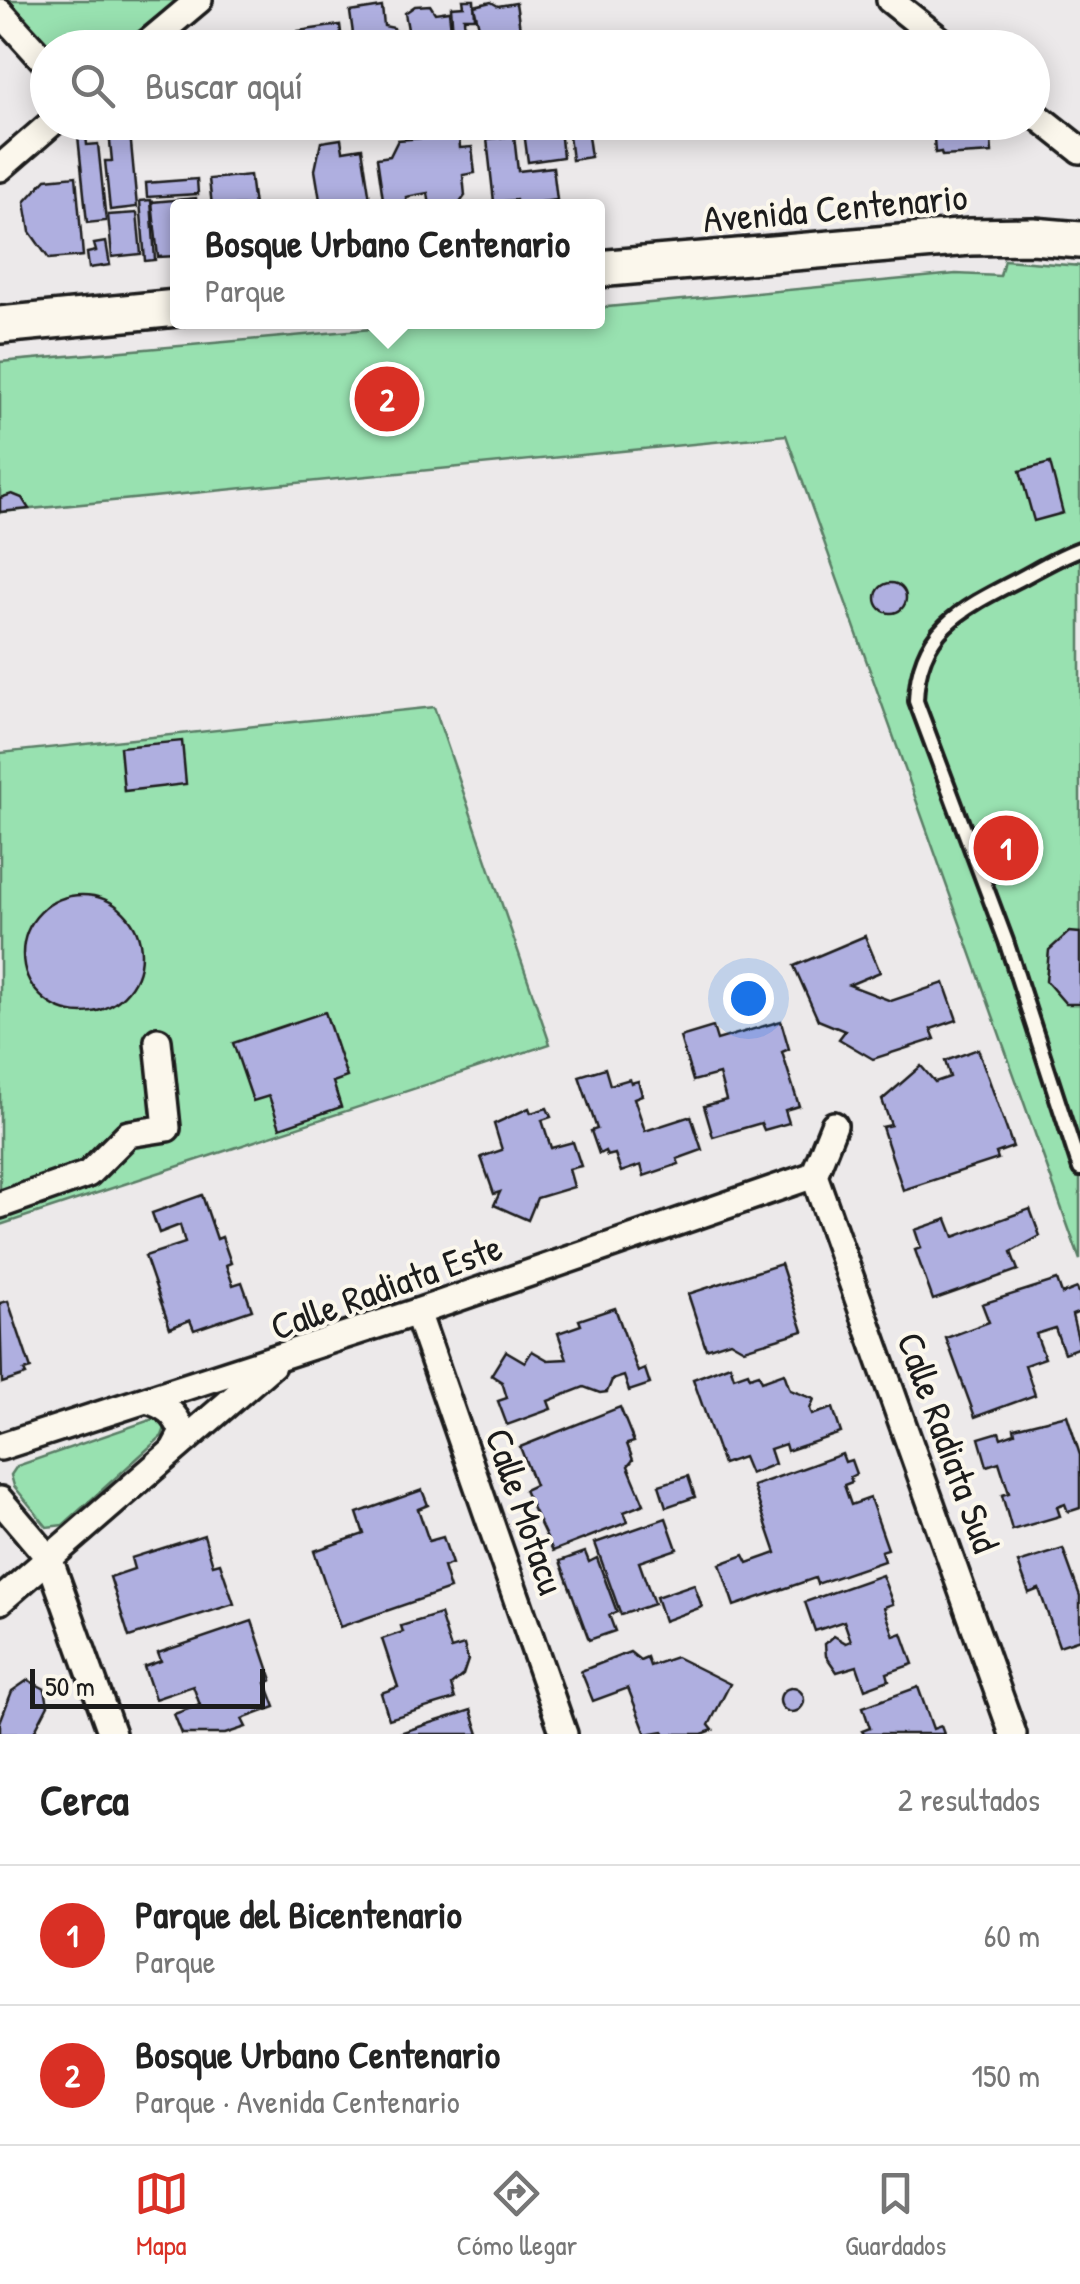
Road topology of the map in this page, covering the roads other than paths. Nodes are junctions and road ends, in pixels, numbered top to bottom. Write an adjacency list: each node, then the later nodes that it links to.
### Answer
1 (199, 0): 4 (street)
2 (890, 0): 5 (street)
3 (0, 12): 6 (street)
4 (163, 30)
5 (928, 30)
6 (30, 45)
7 (1050, 126): 9 (street)
8 (32, 140): 10 (street)
9 (1080, 150)
10 (0, 168)
11 (1080, 240): 12 (main road, Avenida Centenario)
12 (605, 269)
13 (170, 309): 14 (main road)
14 (0, 325)
15 (1080, 549): 18 (lane)
16 (158, 1041): 20 (street)
17 (834, 1125): 19 (street)
18 (1080, 1169)
19 (814, 1175): 21 (street, Calle Radiata Este); 31 (street, Calle Radiata Sud)
20 (0, 1205)
21 (417, 1312): 22 (street, Calle Radiata Este); 30 (street, Calle Motacu)
22 (283, 1356): 23 (street); 25 (street, Calle Radiata Este)
23 (146, 1400): 24 (street); 25 (street)
24 (0, 1447)
25 (174, 1450): 27 (street, Calle Radiata Este)
26 (0, 1500): 27 (street)
27 (49, 1558): 28 (street, Calle Radiata Este); 29 (street)
28 (0, 1601)
29 (112, 1734)
30 (564, 1734)
31 (1013, 1734)

